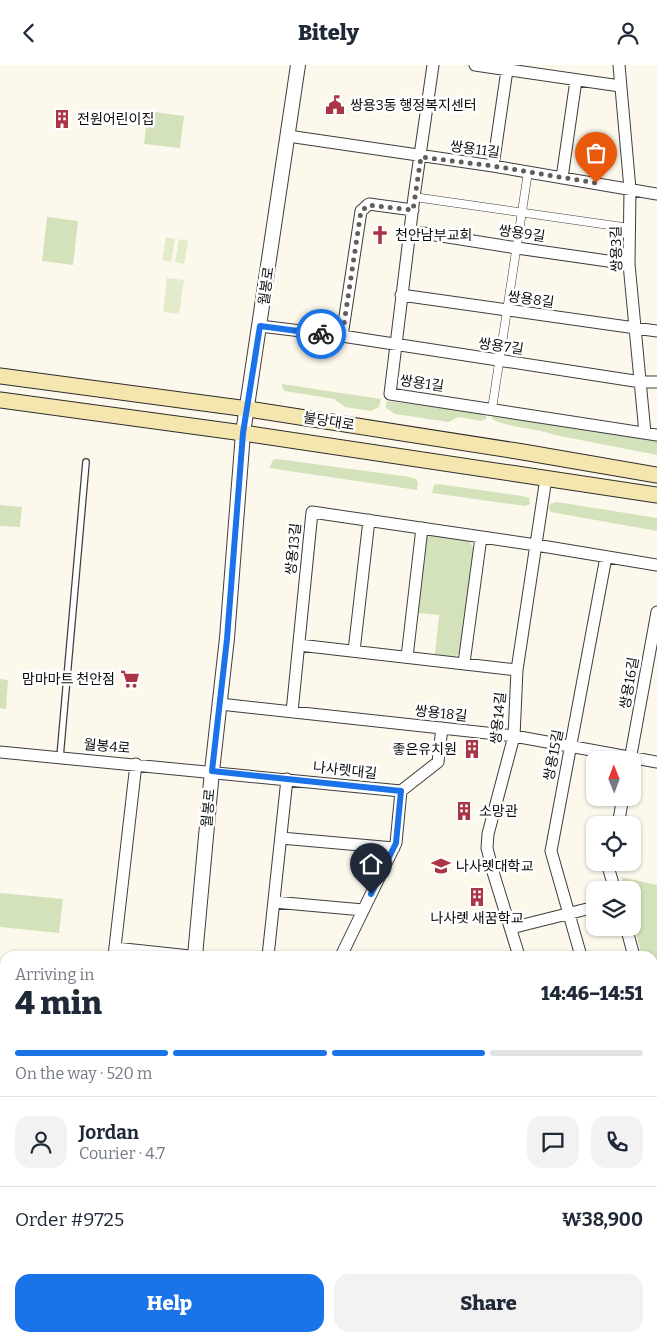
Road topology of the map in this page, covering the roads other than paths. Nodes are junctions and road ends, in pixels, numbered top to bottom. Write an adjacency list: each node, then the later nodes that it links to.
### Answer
1 (298, 65): 8 (street, 월봉로)
2 (433, 65): 9 (street, 쌍용1길)
3 (476, 65): 5 (street)
4 (619, 65): 7 (street, 쌍용3길)
5 (507, 69): 6 (street); 10 (street)
6 (576, 80): 7 (street); 12 (street)
7 (620, 86): 13 (street, 쌍용3길)
8 (288, 137): 9 (street, 쌍용11길); 24 (street, 월봉로)
9 (421, 157): 10 (street, 쌍용11길); 15 (street, 쌍용1길)
10 (493, 166): 11 (street, 쌍용11길)
11 (528, 172): 12 (street, 쌍용11길); 17 (street)
12 (562, 178): 13 (street, 쌍용11길)
13 (630, 189): 14 (street, 쌍용11길); 18 (street, 쌍용3길)
14 (657, 195)
15 (414, 197): 16 (street, 쌍용1길); 17 (street)
16 (413, 210): 19 (street, 쌍용1길); 27 (street)
17 (523, 213): 18 (street); 20 (street)
18 (630, 228): 21 (street, 쌍용3길)
19 (410, 231): 20 (street, 쌍용9길); 22 (street, 쌍용1길)
20 (517, 248): 21 (street, 쌍용9길); 23 (street)
21 (630, 264): 25 (street, 쌍용3길)
22 (401, 295): 23 (street, 쌍용8길); 28 (street, 쌍용1길)
23 (506, 310): 25 (street, 쌍용8길); 29 (street)
24 (260, 326): 27 (street, 쌍용7길); 34 (street, 월봉로)
25 (637, 329): 26 (street, 쌍용8길); 31 (street, 쌍용3길)
26 (657, 331)
27 (342, 337): 28 (street, 쌍용7길)
28 (395, 345): 29 (street, 쌍용7길); 35 (street, 쌍용1길)
29 (498, 361): 31 (street, 쌍용7길); 35 (street)
30 (0, 375): 34 (main road, 불당대로)
31 (641, 382): 32 (street, 쌍용7길); 37 (street, 쌍용3길)
32 (657, 382)
33 (0, 399): 36 (main road, 불당대로)
34 (248, 409): 36 (street, 월봉로); 40 (main road, 불당대로)
35 (492, 409): 37 (street, 쌍용1길)
36 (243, 433): 41 (main road, 불당대로); 55 (street, 월봉로)
37 (645, 433): 38 (street, 쌍용1길)
38 (657, 435)
39 (86, 462): 63 (lane)
40 (657, 475)
41 (546, 478): 42 (main road, 불당대로); 46 (street, 쌍용14길)
42 (657, 495)
43 (368, 520): 44 (street, 쌍용13길); 50 (street, 쌍용13길); 51 (street)
44 (422, 528): 45 (street, 쌍용13길); 52 (street)
45 (481, 537): 46 (street, 쌍용13길); 53 (street)
46 (536, 545): 47 (street, 쌍용13길); 54 (street, 쌍용14길)
47 (606, 557): 48 (street, 쌍용13길); 59 (street, 쌍용15길)
48 (657, 565)
49 (657, 612): 61 (street, 쌍용16길)
50 (299, 645): 51 (street); 56 (street, 쌍용13길)
51 (354, 651): 52 (street)
52 (407, 657): 53 (street)
53 (464, 663): 54 (street)
54 (516, 670): 58 (street, 쌍용14길)
55 (220, 704): 56 (street, 쌍용18길); 67 (street, 월봉로)
56 (292, 712): 57 (street, 쌍용18길)
57 (442, 728): 58 (street, 쌍용18길); 69 (street)
58 (514, 736): 59 (street, 쌍용18길); 76 (street, 쌍용14길)
59 (570, 747): 60 (street, 쌍용18길); 75 (street, 쌍용15길)
60 (590, 751)
61 (631, 751)
62 (0, 752): 63 (street, 월봉4로)
63 (60, 757): 66 (street, 월봉4로)
64 (641, 761): 65 (street, 쌍용18길)
65 (657, 763)
66 (136, 764): 67 (street, 월봉4로); 78 (street)
67 (212, 771): 68 (street, 나사렛대길); 79 (street, 월봉로)
68 (287, 779): 69 (street, 나사렛대길); 70 (street)
69 (401, 791): 71 (street)
70 (281, 838): 71 (street); 72 (street)
71 (394, 848): 74 (street)
72 (274, 902): 74 (street); 80 (street)
73 (586, 909): 75 (street)
74 (363, 910): 81 (street)
75 (569, 913): 76 (street); 83 (street, 쌍용15길)
76 (511, 929): 82 (street, 쌍용14길)
77 (628, 936): 84 (street)
78 (114, 951)
79 (195, 951)
80 (269, 951)
81 (343, 951)
82 (518, 951)
83 (580, 951)
84 (633, 951)

